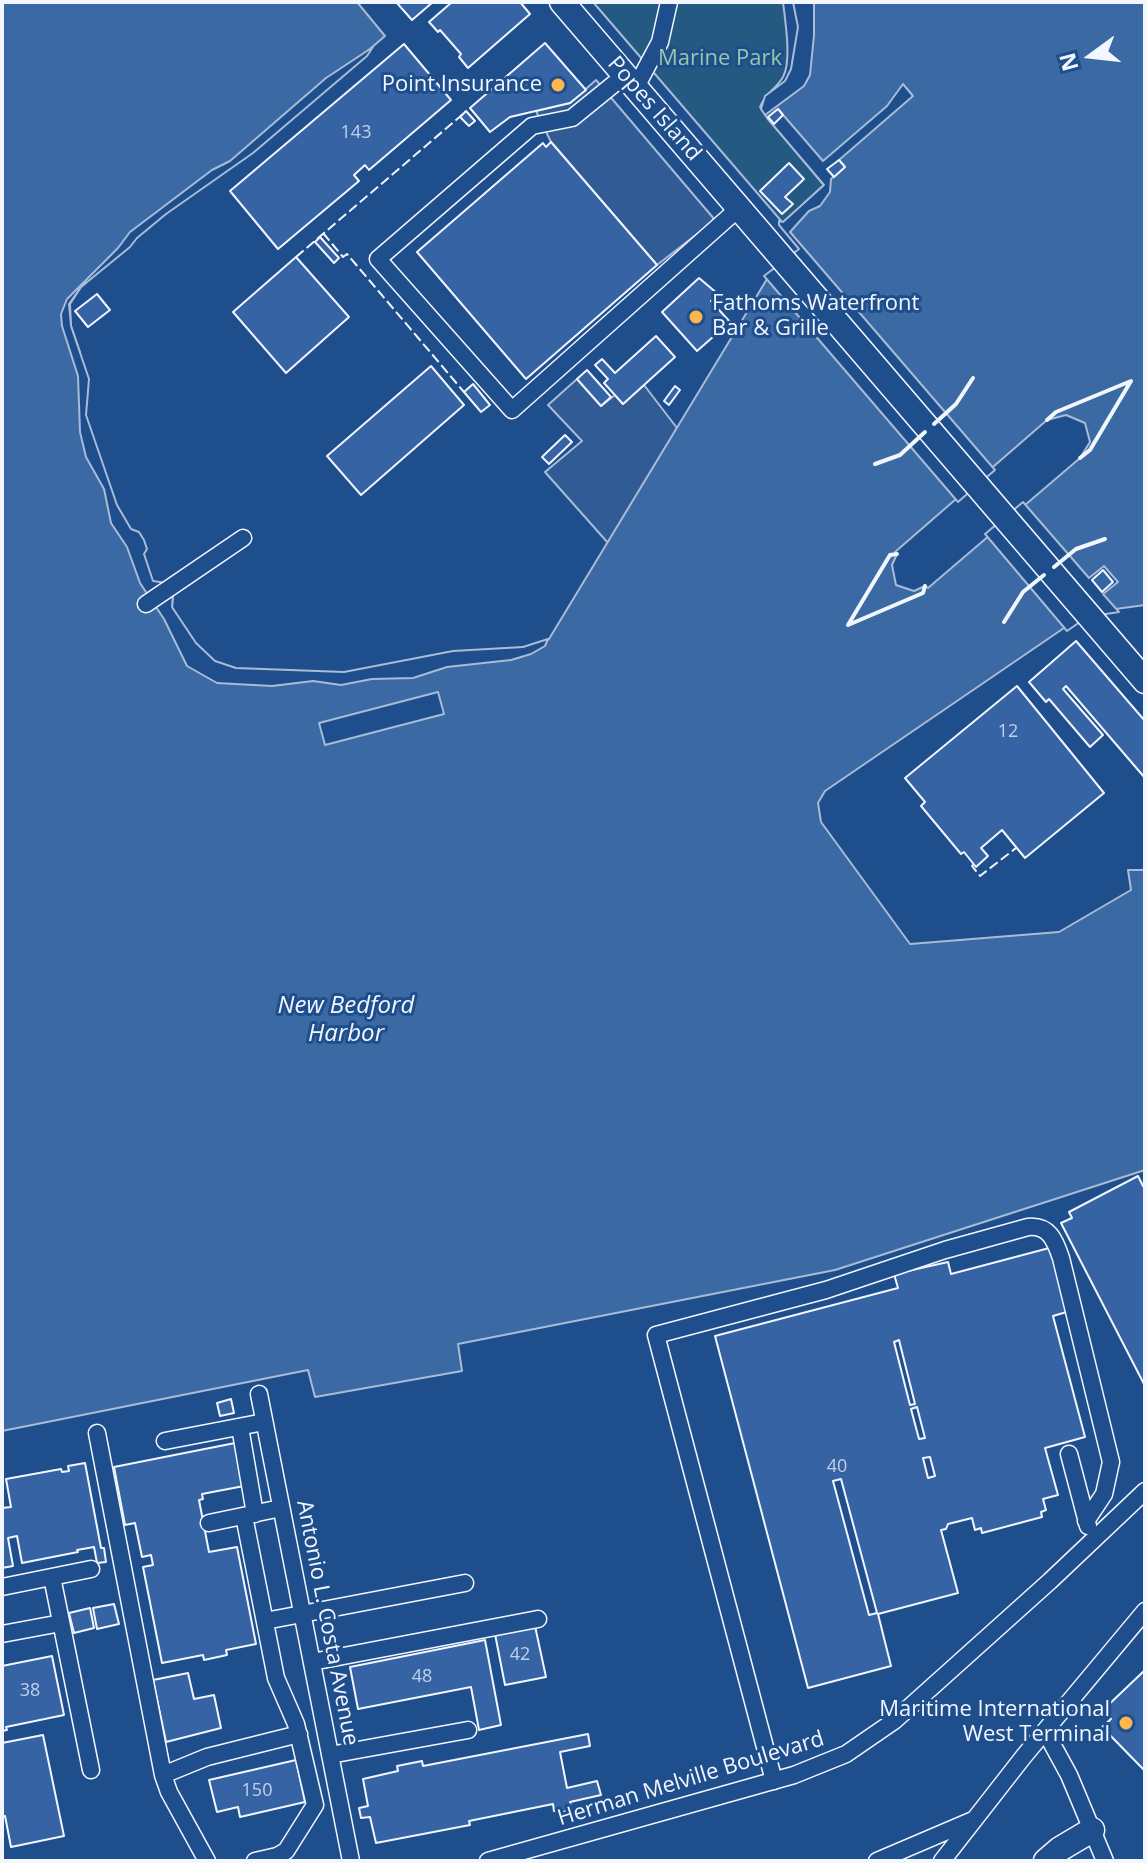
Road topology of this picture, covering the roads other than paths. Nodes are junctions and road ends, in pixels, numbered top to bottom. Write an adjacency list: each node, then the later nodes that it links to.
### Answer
1 (562, 2): 3 (highway, Popes Island)
2 (669, 2): 3 (street)
3 (630, 81): 4 (highway, Popes Island); 4 (street)
4 (742, 212): 7 (highway, Popes Island)
5 (243, 538): 6 (street)
6 (146, 604)
7 (1145, 681)
8 (259, 1394): 9 (street, Antonio L. Costa Avenue)
9 (264, 1422): 10 (street); 17 (street, Antonio L. Costa Avenue)
10 (240, 1427): 12 (street); 18 (street)
11 (97, 1433): 38 (street)
12 (165, 1441)
13 (1069, 1454): 19 (street)
14 (1145, 1491): 16 (street, Herman Melville Boulevard)
15 (1104, 1494): 16 (street); 19 (street); 39 (street)
16 (1125, 1507): 21 (street, Herman Melville Boulevard)
17 (281, 1508): 18 (street); 27 (street, Antonio L. Costa Avenue)
18 (250, 1515): 20 (street); 29 (street)
19 (1086, 1521): 21 (street)
20 (209, 1523)
21 (1092, 1541): 39 (street, Herman Melville Boulevard)
22 (91, 1569): 23 (street)
23 (52, 1577): 25 (street); 30 (street)
24 (465, 1583): 27 (street)
25 (2, 1587)
26 (1145, 1611): 34 (street)
27 (302, 1614): 29 (street); 32 (street, Antonio L. Costa Avenue)
28 (538, 1619): 32 (street)
29 (265, 1621): 35 (street)
30 (61, 1623): 31 (street); 37 (street)
31 (2, 1634)
32 (312, 1662): 36 (street, Antonio L. Costa Avenue)
33 (468, 1730): 36 (street)
34 (1045, 1731): 40 (street); 41 (street)
35 (299, 1734): 38 (street); 44 (street)
36 (330, 1755): 45 (street, Antonio L. Costa Avenue)
37 (91, 1770)
38 (163, 1775): 43 (street)
39 (774, 1781): 46 (street, Herman Melville Boulevard)
40 (974, 1820): 42 (street); 48 (street)
41 (1092, 1830): 49 (highway); 50 (street)
42 (905, 1856): 47 (street)
43 (207, 1861)
44 (255, 1861)
45 (351, 1861)
46 (488, 1861)
47 (877, 1861)
48 (942, 1861)
49 (1046, 1861)
50 (1105, 1861)

